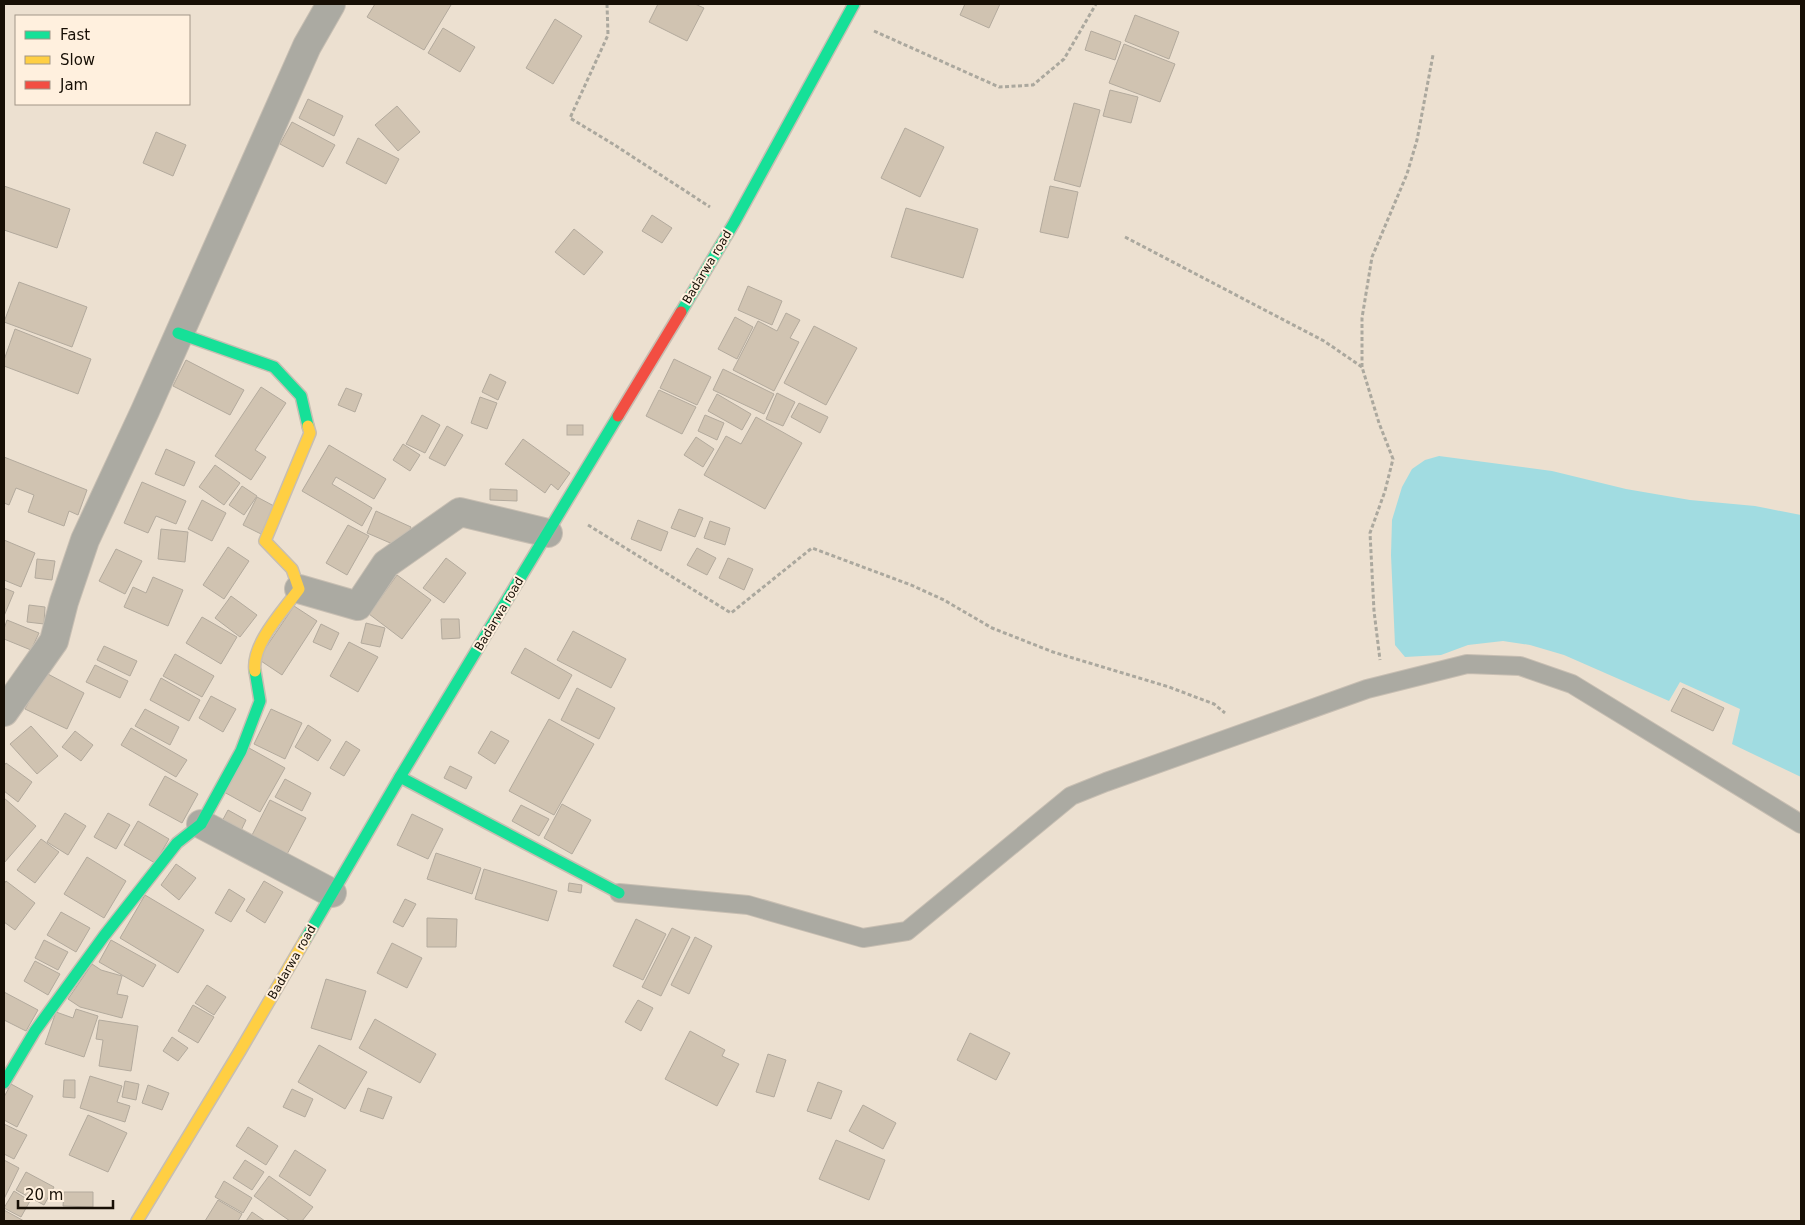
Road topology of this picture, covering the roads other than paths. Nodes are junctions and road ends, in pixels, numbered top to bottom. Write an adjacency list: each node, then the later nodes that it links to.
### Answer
1 (331, 4): 3 (street)
2 (854, 4): 4 (main road, Badarwa road)
3 (178, 333): 5 (main road); 6 (street)
4 (548, 534): 5 (street); 7 (main road, Badarwa road)
5 (299, 588): 8 (main road)
6 (4, 712)
7 (400, 777): 10 (main road, Badarwa road); 11 (main road)
8 (201, 824): 10 (street); 12 (main road)
9 (1801, 824): 11 (lane)
10 (332, 893): 13 (main road, Badarwa road)
11 (620, 893)
12 (4, 1084)
13 (137, 1221)

